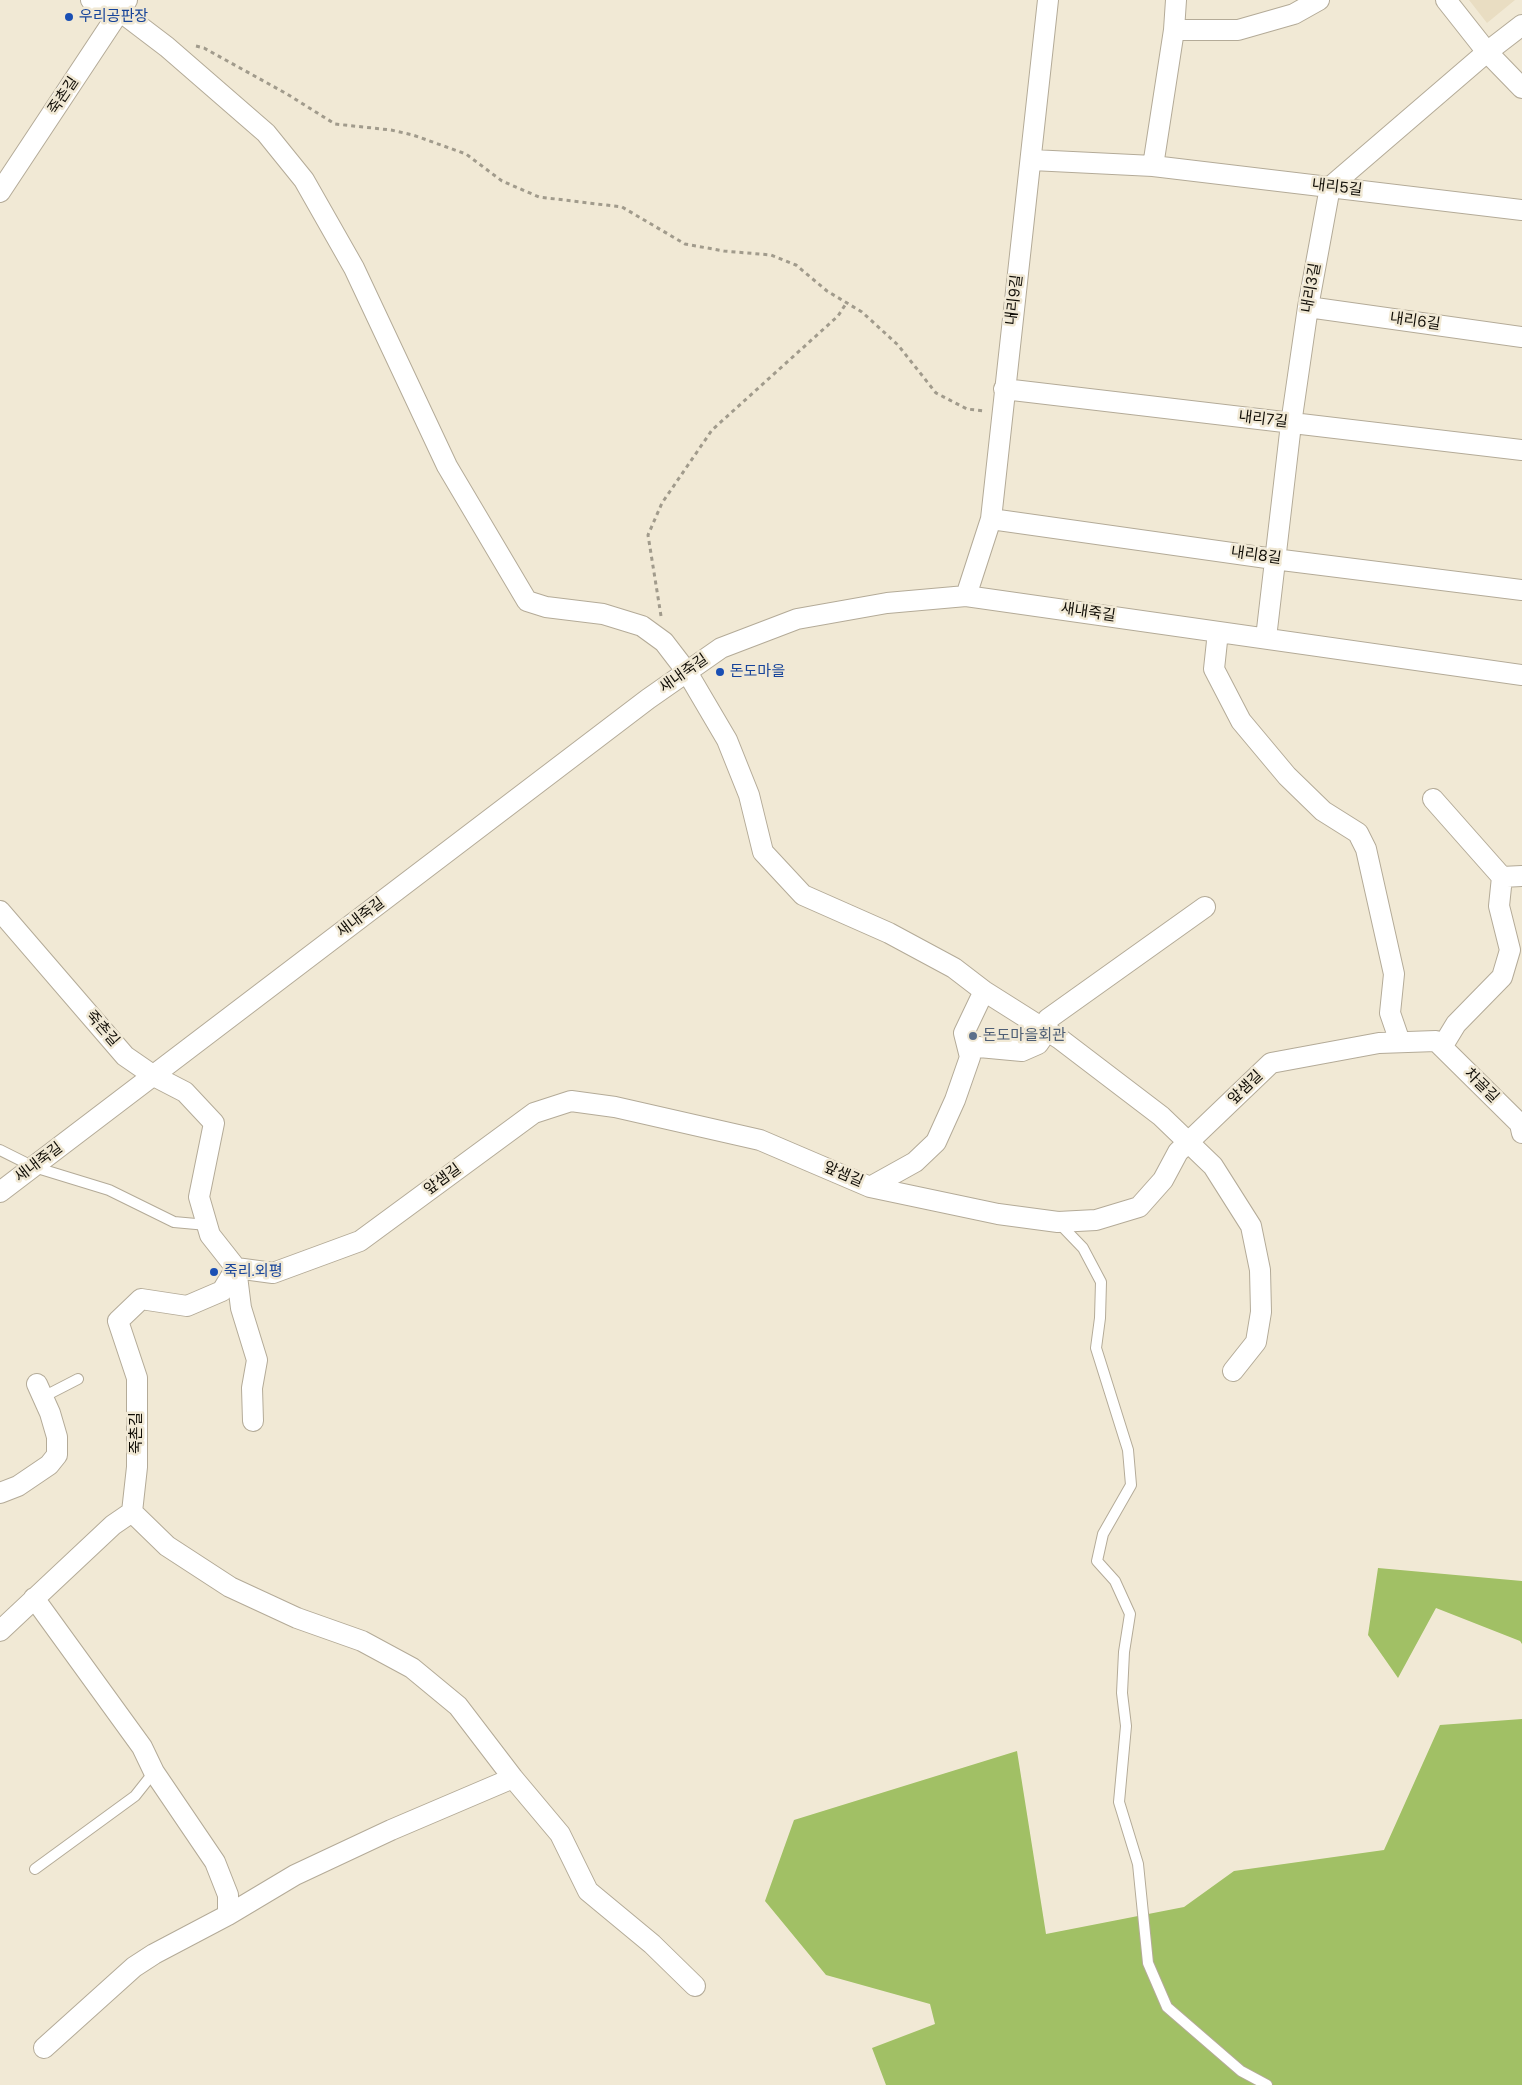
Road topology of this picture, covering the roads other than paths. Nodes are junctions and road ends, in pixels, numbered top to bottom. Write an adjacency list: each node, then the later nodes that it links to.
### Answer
1 (91, 0): 6 (street)
2 (1048, 0): 11 (street, 내리9길)
3 (1176, 0): 8 (street)
4 (1319, 0): 8 (street)
5 (1446, 0): 9 (street)
6 (124, 6): 14 (street, 죽촌길); 27 (street)
7 (1522, 25): 9 (street)
8 (1174, 30): 12 (street)
9 (1487, 52): 10 (street); 13 (street)
10 (1522, 88)
11 (1032, 160): 12 (street, 내리5길); 18 (street, 내리9길)
12 (1153, 166): 13 (street, 내리5길)
13 (1330, 187): 15 (street, 내리5길); 16 (street, 내리3길)
14 (0, 192)
15 (1522, 210)
16 (1308, 307): 17 (street, 내리6길); 19 (street, 내리3길)
17 (1522, 337)
18 (1004, 389): 19 (street, 내리7길); 21 (street, 내리9길)
19 (1291, 424): 20 (street, 내리7길); 22 (street, 내리3길)
20 (1522, 450)
21 (991, 519): 22 (street, 내리8길); 24 (street, 내리9길)
22 (1274, 559): 23 (street, 내리8길); 26 (street, 내리3길)
23 (1522, 590)
24 (966, 596): 25 (street, 새내죽길); 27 (street, 새내죽길)
25 (1218, 632): 26 (street, 새내죽길); 36 (street)
26 (1266, 638): 28 (street, 새내죽길)
27 (688, 672): 34 (street); 39 (street, 새내죽길)
28 (1522, 675)
29 (1433, 799): 31 (street)
30 (1522, 876): 31 (street)
31 (1502, 877): 37 (street)
32 (1205, 907): 35 (street)
33 (0, 911): 39 (street, 죽촌길)
34 (984, 991): 35 (street); 38 (street)
35 (1047, 1031): 38 (street); 41 (street)
36 (1400, 1042): 37 (street, 앞샘길); 41 (street, 앞샘길)
37 (1439, 1044): 40 (street, 차골길)
38 (969, 1052): 44 (street)
39 (154, 1076): 43 (street, 새내죽길); 47 (street, 죽촌길)
40 (1522, 1133)
41 (1189, 1143): 46 (street, 앞샘길); 49 (street)
42 (0, 1150): 43 (lane)
43 (34, 1167): 45 (street, 새내죽길); 47 (lane)
44 (870, 1187): 46 (street, 앞샘길); 48 (street, 앞샘길)
45 (0, 1192)
46 (1058, 1222): 63 (lane)
47 (207, 1225): 48 (street, 죽촌길)
48 (236, 1268): 52 (street); 54 (street, 죽촌길)
49 (1233, 1371)
50 (78, 1379): 51 (lane)
51 (40, 1391): 53 (street)
52 (253, 1421)
53 (0, 1493)
54 (132, 1512): 55 (street); 58 (street)
55 (34, 1598): 56 (street); 57 (street)
56 (0, 1630)
57 (154, 1772): 59 (lane); 60 (street)
58 (513, 1778): 60 (street); 61 (street)
59 (35, 1869)
60 (228, 1915): 62 (street)
61 (695, 1986)
62 (44, 2048)
63 (1267, 2085)

